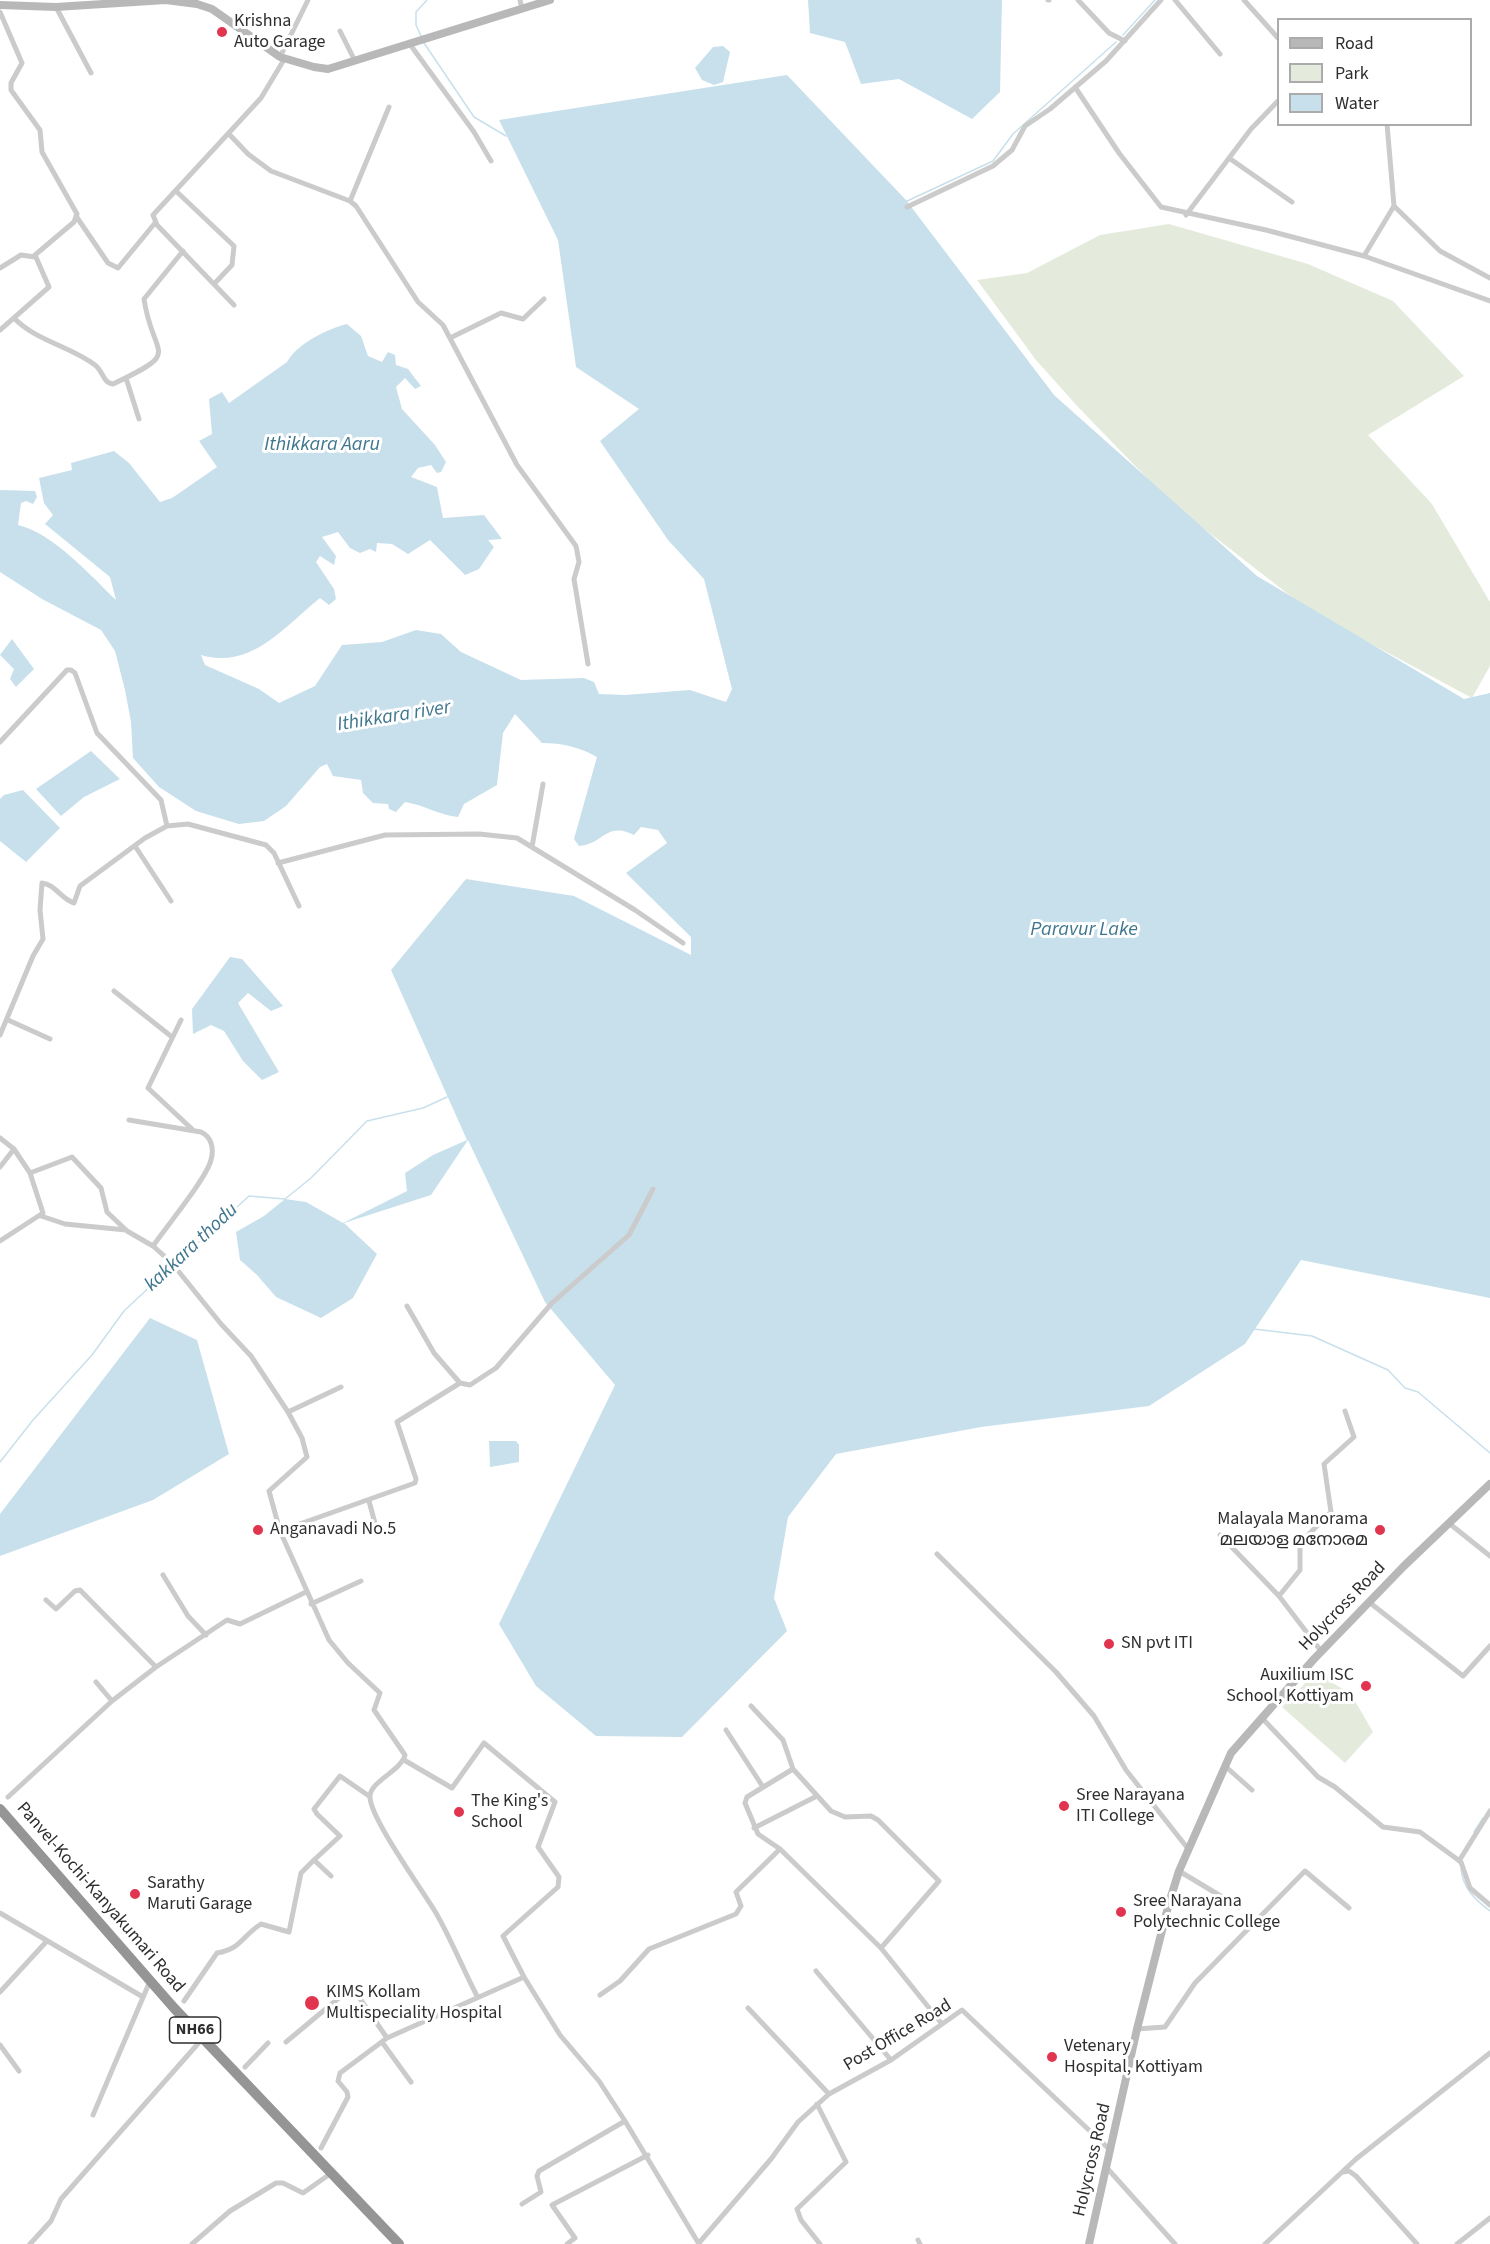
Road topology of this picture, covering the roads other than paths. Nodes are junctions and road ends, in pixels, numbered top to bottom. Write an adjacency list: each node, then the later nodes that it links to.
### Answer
1 (308, 0): 20 (street)
2 (520, 0): 13 (street)
3 (550, 0): 13 (main road)
4 (1078, 0): 11 (street)
5 (1089, 0): 11 (street)
6 (1161, 0): 17 (street)
7 (1175, 0): 19 (street)
8 (1244, 0): 16 (street)
9 (39, 3): 10 (main road); 12 (main road)
10 (0, 4)
11 (1083, 5): 17 (street)
12 (56, 7): 20 (main road); 22 (street)
13 (522, 9): 18 (main road)
14 (0, 12): 36 (street)
15 (340, 31): 21 (street)
16 (1277, 37)
17 (1125, 41): 23 (street)
18 (412, 42): 21 (main road); 29 (street)
19 (1220, 54)
20 (283, 58): 21 (main road); 27 (street)
21 (356, 61)
22 (90, 73)
23 (1075, 87): 34 (street); 35 (street)
24 (1277, 102): 28 (street)
25 (389, 107): 31 (street)
26 (1387, 126): 33 (street)
27 (229, 134): 30 (street); 31 (street)
28 (1229, 158): 32 (street); 35 (street)
29 (491, 160)
30 (176, 191): 37 (street); 43 (street)
31 (350, 201): 49 (street)
32 (1292, 202)
33 (1394, 206): 39 (street); 42 (street)
34 (907, 207)
35 (1186, 215): 39 (street)
36 (76, 216): 37 (street); 40 (street)
37 (155, 223): 38 (street)
38 (183, 251): 43 (street); 50 (street)
39 (1364, 256): 45 (street)
40 (35, 257): 41 (street); 47 (street)
41 (0, 268)
42 (1490, 278)
43 (214, 284): 46 (street)
44 (544, 299): 49 (street)
45 (1490, 301)
46 (234, 305)
47 (14, 318): 48 (street); 50 (street)
48 (0, 330)
49 (450, 338): 52 (street)
50 (126, 378): 51 (street)
51 (140, 419)
52 (588, 664)
53 (0, 742): 55 (street)
54 (543, 784): 57 (street)
55 (168, 826): 56 (street); 58 (street)
56 (135, 846): 59 (street); 63 (street)
57 (532, 847): 58 (street); 61 (street)
58 (278, 862): 60 (street)
59 (171, 902)
60 (299, 906)
61 (682, 943)
62 (114, 991): 66 (street)
63 (8, 1020): 65 (street); 67 (street)
64 (181, 1020): 66 (street)
65 (0, 1035)
66 (172, 1037): 69 (street)
67 (50, 1040)
68 (129, 1120): 69 (street)
69 (194, 1131): 78 (street)
70 (0, 1138): 71 (street)
71 (14, 1149): 72 (street); 73 (street)
72 (0, 1167)
73 (30, 1173): 75 (street); 76 (street)
74 (653, 1189): 80 (street)
75 (42, 1215): 76 (street); 77 (street)
76 (126, 1230): 78 (street)
77 (0, 1241)
78 (153, 1246): 83 (street)
79 (407, 1306): 80 (street)
80 (460, 1383): 85 (street)
81 (341, 1387): 83 (street)
82 (1345, 1411): 95 (street)
83 (288, 1412): 87 (street)
84 (1490, 1484): 86 (main road, Holycross Road)
85 (369, 1501): 87 (street); 88 (street)
86 (1450, 1524): 91 (street); 97 (main road, Holycross Road)
87 (280, 1531): 94 (street)
88 (377, 1531)
89 (1220, 1535): 95 (street)
90 (937, 1554): 121 (street)
91 (1490, 1556)
92 (163, 1575): 99 (street)
93 (361, 1581): 98 (street)
94 (306, 1592): 98 (street); 99 (street)
95 (1279, 1596): 101 (street)
96 (46, 1600): 102 (street)
97 (1369, 1602): 100 (street); 101 (main road, Holycross Road)
98 (311, 1604): 108 (street)
99 (206, 1635): 102 (street)
100 (1490, 1646)
101 (1321, 1651): 106 (main road, Holycross Road)
102 (156, 1667): 104 (street)
103 (96, 1682): 104 (street)
104 (112, 1701): 115 (street)
105 (751, 1706): 110 (street)
106 (1260, 1716): 109 (main road, Holycross Road); 124 (street)
107 (726, 1730): 111 (street)
108 (404, 1760): 113 (street); 134 (street)
109 (1225, 1766): 112 (street); 121 (main road, Holycross Road)
110 (793, 1768): 111 (street); 114 (street)
111 (763, 1787): 118 (street)
112 (1252, 1790)
113 (369, 1796): 123 (street); 138 (street)
114 (817, 1796): 118 (street); 122 (street)
115 (8, 1797)
116 (0, 1809): 135 (highway, Panvel-Kochi-Kanyakumari Road / NH66)
117 (1490, 1811): 124 (street)
118 (754, 1828): 120 (street)
119 (918, 1847): 122 (street)
120 (780, 1849): 132 (street); 137 (street)
121 (1189, 1850): 125 (main road, Holycross Road)
122 (912, 1854): 132 (street)
123 (314, 1860): 126 (street); 140 (street)
124 (1459, 1861): 127 (street)
125 (1179, 1871): 128 (street); 143 (main road, Holycross Road)
126 (331, 1876)
127 (1490, 1905)
128 (1239, 1907)
129 (1349, 1908): 143 (street)
130 (0, 1914): 131 (street)
131 (46, 1942): 136 (street); 139 (street)
132 (880, 1948): 142 (street)
133 (816, 1971): 150 (street)
134 (524, 1977): 138 (street); 157 (street)
135 (150, 1981): 139 (street); 144 (highway, Panvel-Kochi-Kanyakumari Road / NH66)
136 (0, 1992)
137 (600, 1995)
138 (477, 1996): 145 (street)
139 (143, 1997): 156 (street)
140 (184, 2001)
141 (748, 2008): 154 (street)
142 (942, 2024): 150 (street, Post Office Road); 159 (street, Post Office Road)
143 (1137, 2029): 159 (main road, Holycross Road)
144 (203, 2038): 163 (highway, Panvel-Kochi-Kanyakumari Road / NH66); 167 (street)
145 (384, 2040): 146 (street); 153 (street); 158 (street)
146 (286, 2042)
147 (268, 2043): 151 (street)
148 (0, 2045): 152 (street)
149 (1490, 2053): 162 (street)
150 (891, 2060): 154 (street, Post Office Road)
151 (245, 2067)
152 (19, 2071)
153 (411, 2082)
154 (829, 2094): 155 (street, Post Office Road)
155 (817, 2104): 171 (street, Post Office Road); 172 (street)
156 (93, 2115)
157 (626, 2121): 160 (street); 164 (street)
158 (321, 2148)
159 (1110, 2150): 161 (main road, Holycross Road)
160 (648, 2155): 170 (street); 171 (street)
161 (1107, 2168): 173 (main road, Holycross Road); 174 (street)
162 (1341, 2172): 166 (street); 175 (street)
163 (330, 2174): 168 (street); 169 (highway, Panvel-Kochi-Kanyakumari Road / NH66)
164 (522, 2204)
165 (1490, 2218): 176 (street)
166 (1269, 2243)
167 (30, 2244)
168 (192, 2244)
169 (399, 2244)
170 (567, 2244)
171 (699, 2244)
172 (820, 2244)
173 (1089, 2244)
174 (1175, 2244)
175 (1417, 2244)
176 (1457, 2244)

